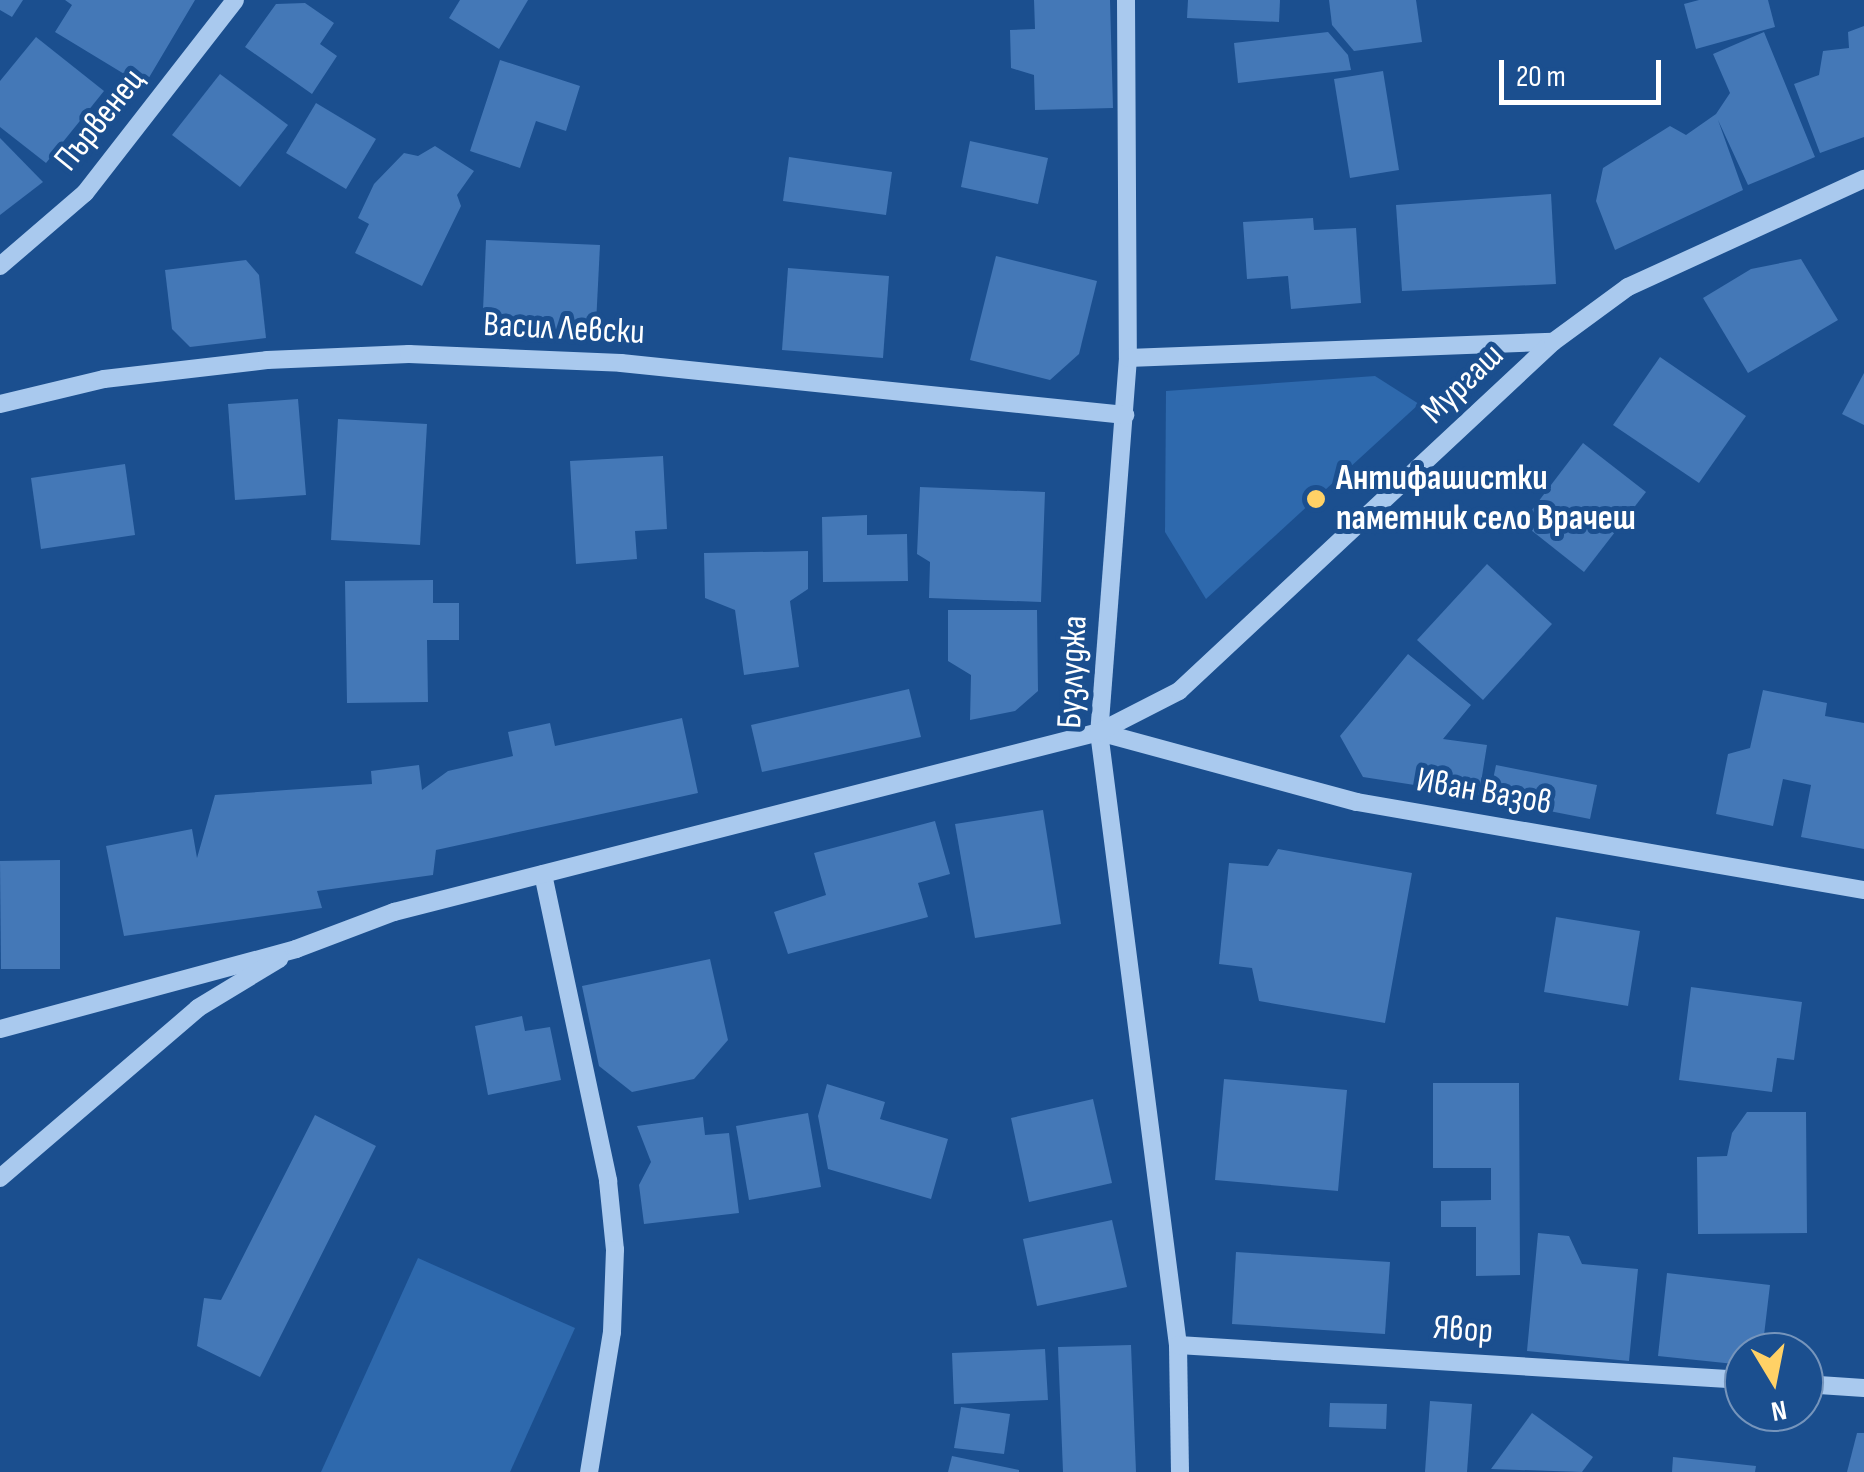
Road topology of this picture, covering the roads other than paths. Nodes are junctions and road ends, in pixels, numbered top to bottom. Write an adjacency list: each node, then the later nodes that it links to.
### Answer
1 (235, 0): 4 (street, Първенец)
2 (1126, 0): 6 (street, Бузлуджа)
3 (1864, 179): 5 (street, Мургаш)
4 (0, 266)
5 (1554, 342): 6 (street); 9 (street, Мургаш)
6 (1128, 358): 8 (street, Бузлуджа)
7 (0, 404): 8 (street, Васил Левски)
8 (1126, 415): 9 (street, Бузлуджа)
9 (1099, 732): 10 (street, Мургаш); 11 (street, Иван Вазов); 15 (street, Бузлуджа)
10 (543, 874): 12 (street, Мургаш); 19 (street)
11 (1864, 890)
12 (296, 949): 13 (street); 14 (street)
13 (0, 1029)
14 (0, 1178)
15 (1178, 1345): 16 (street, Явор); 20 (street, Бузлуджа)
16 (1724, 1379)
17 (1824, 1385): 18 (street)
18 (1864, 1388)
19 (589, 1472)
20 (1180, 1472)

